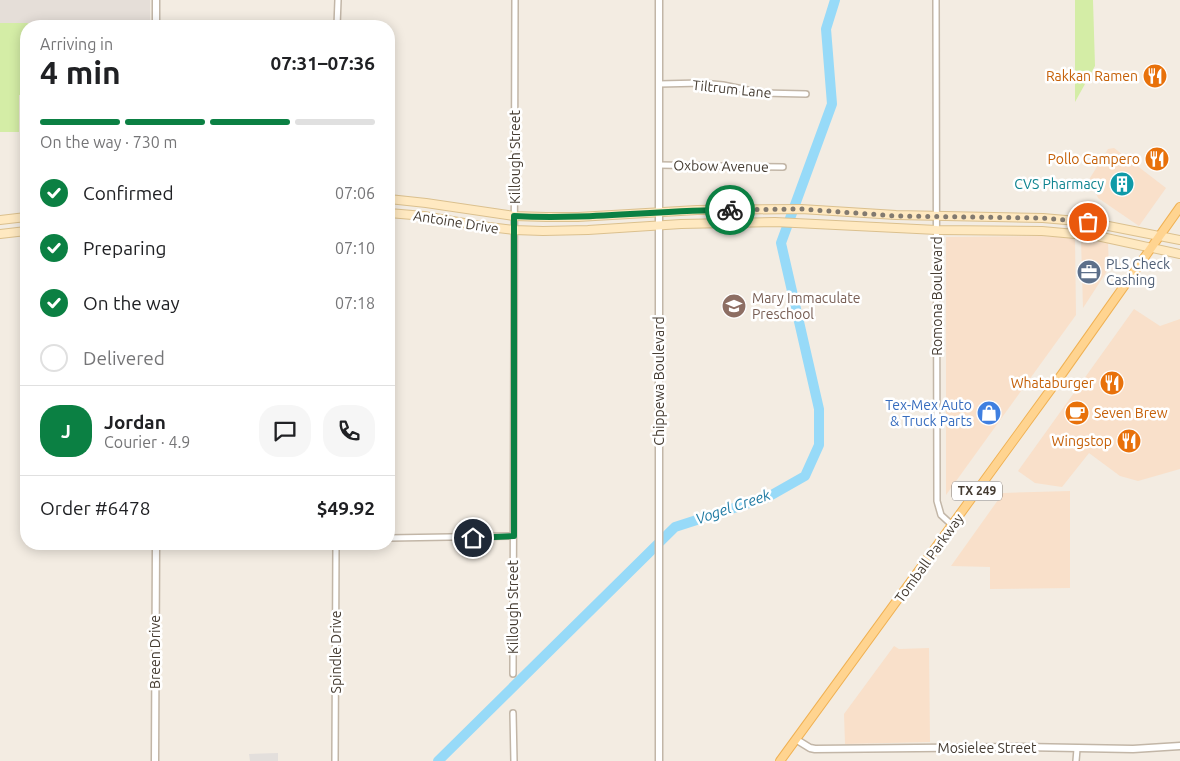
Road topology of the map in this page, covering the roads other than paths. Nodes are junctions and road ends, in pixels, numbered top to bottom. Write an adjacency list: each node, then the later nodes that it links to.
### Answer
1 (156, 0): 6 (street)
2 (338, 0): 7 (street)
3 (515, 0): 20 (street, Killough Street)
4 (659, 0): 8 (street, Chippewa Boulevard)
5 (936, 0): 21 (street, Romona Boulevard)
6 (156, 20)
7 (338, 20)
8 (659, 84): 9 (street, Tiltrum Lane); 10 (street, Chippewa Boulevard)
9 (806, 94)
10 (659, 165): 11 (street, Oxbow Avenue); 16 (street, Chippewa Boulevard)
11 (783, 168)
12 (395, 200): 13 (main road, Antoine Drive)
13 (426, 203): 19 (main road); 20 (main road, Antoine Drive)
14 (1180, 208): 33 (main road, Tomball Parkway / TX 249)
15 (737, 210): 16 (main road, Antoine Drive); 17 (main road, Antoine Drive); 25 (main road)
16 (659, 212): 20 (main road, Antoine Drive); 26 (street, Chippewa Boulevard)
17 (857, 212): 21 (main road, Antoine Drive); 27 (main road)
18 (395, 214): 19 (main road, Antoine Drive)
19 (424, 216): 28 (main road, Antoine Drive)
20 (514, 216): 28 (street, Killough Street)
21 (937, 217): 23 (main road, Antoine Drive); 29 (street, Romona Boulevard)
22 (20, 218): 24 (main road)
23 (1043, 218): 30 (main road); 33 (main road, Antoine Drive)
24 (0, 220)
25 (737, 223): 26 (main road, Antoine Drive); 27 (main road, Antoine Drive)
26 (658, 225): 28 (main road, Antoine Drive); 50 (street, Chippewa Boulevard)
27 (856, 226): 29 (main road, Antoine Drive)
28 (514, 230): 38 (street, Killough Street)
29 (937, 230): 30 (main road, Antoine Drive); 37 (street, Romona Boulevard)
30 (1042, 231): 35 (main road, Antoine Drive)
31 (20, 232): 32 (main road)
32 (0, 234)
33 (1160, 236): 34 (main road, Antoine Drive); 35 (main road, Tomball Parkway / TX 249)
34 (1180, 240)
35 (1151, 248): 36 (main road, Antoine Drive); 37 (main road, Tomball Parkway / TX 249)
36 (1180, 254)
37 (952, 526): 44 (main road, Tomball Parkway / TX 249)
38 (514, 536): 39 (street); 42 (street, Killough Street)
39 (395, 538)
40 (156, 550): 47 (street, Breen Drive)
41 (336, 550): 48 (street, Spindle Drive)
42 (513, 674)
43 (514, 713): 49 (street)
44 (797, 740): 46 (street, Mosielee Street); 51 (main road, Tomball Parkway / TX 249)
45 (1180, 746): 46 (street, Mosielee Street)
46 (1077, 749): 52 (street)
47 (155, 761)
48 (335, 761)
49 (514, 761)
50 (659, 761)
51 (780, 761)
52 (1076, 761)

